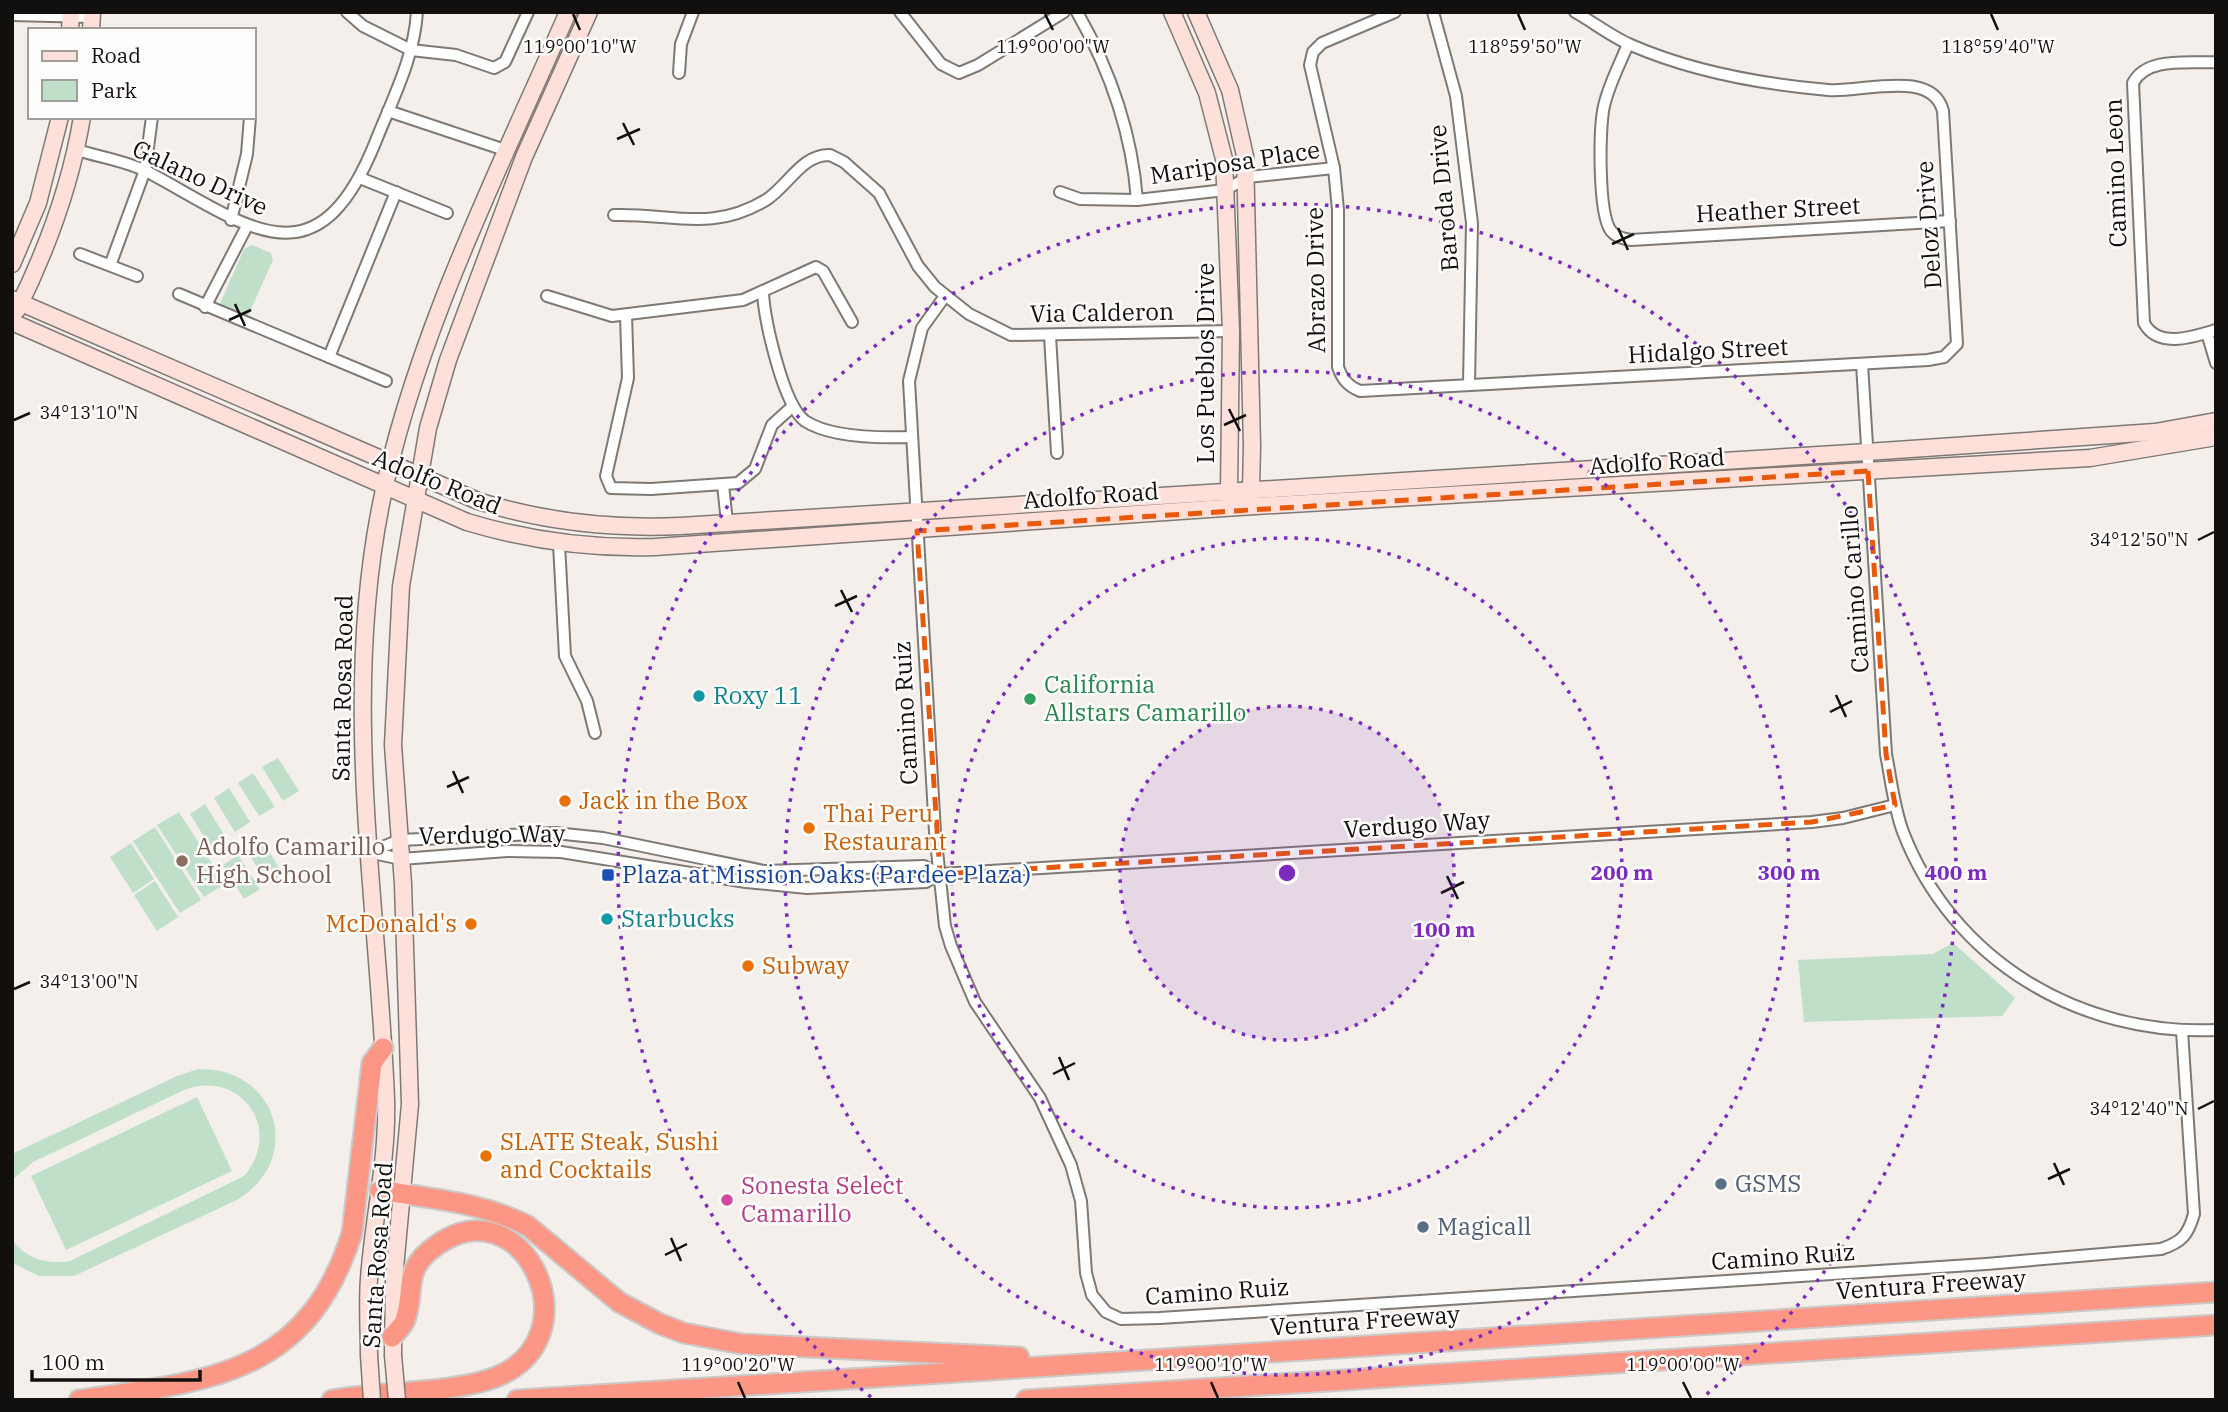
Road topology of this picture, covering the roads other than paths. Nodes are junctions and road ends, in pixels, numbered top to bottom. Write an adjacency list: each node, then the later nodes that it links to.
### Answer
1 (347, 12): 19 (street)
2 (417, 12): 19 (street, Galano Drive)
3 (528, 12): 19 (street)
4 (568, 12): 28 (street, Santa Rosa Road)
5 (589, 12): 72 (street, Santa Rosa Road)
6 (693, 12): 21 (street)
7 (900, 12): 8 (street)
8 (1065, 12)
9 (1077, 12): 36 (street)
10 (1172, 12): 33 (street, Los Pueblos Drive)
11 (1196, 12): 31 (street, Los Pueblos Drive)
12 (1395, 12): 29 (street, Abrazo Drive)
13 (1433, 12): 63 (street, Baroda Drive)
14 (1575, 12): 18 (street)
15 (12, 15): 16 (street)
16 (71, 19): 17 (street)
17 (91, 20)
18 (1629, 44): 40 (street, Deloz Drive); 40 (street, Heather Street)
19 (411, 50): 22 (street, Galano Drive)
20 (2216, 62): 56 (street, Camino Leon)
21 (679, 73)
22 (388, 111): 28 (street); 32 (street, Galano Drive)
23 (59, 119): 44 (street)
24 (82, 119): 27 (street)
25 (152, 119): 30 (street)
26 (250, 119): 39 (street)
27 (77, 150): 30 (street, Galano Drive); 50 (street)
28 (508, 151): 70 (street, Santa Rosa Road)
29 (1334, 168): 31 (street, Mariposa Place); 63 (street, Abrazo Drive)
30 (145, 170): 39 (street, Galano Drive); 43 (street)
31 (1248, 177): 33 (street, Mariposa Place); 75 (street, Los Pueblos Drive)
32 (360, 178): 34 (street); 41 (street, Galano Drive)
33 (1225, 190): 36 (street, Mariposa Place); 55 (street, Los Pueblos Drive)
34 (396, 192): 37 (street); 59 (street)
35 (1060, 192): 36 (street, Mariposa Place)
36 (1137, 200)
37 (447, 213)
38 (614, 215): 49 (street, Via Calderon)
39 (232, 220): 41 (street, Galano Drive)
40 (1950, 220): 58 (street, Deloz Drive)
41 (247, 226): 51 (street)
42 (80, 254): 43 (street)
43 (111, 263): 45 (street)
44 (12, 264)
45 (137, 276)
46 (179, 294): 51 (street)
47 (763, 294): 52 (street); 54 (street); 64 (street)
48 (547, 296): 52 (street)
49 (945, 296): 57 (street, Via Calderon); 66 (street, Camino Ruiz)
50 (16, 301): 53 (street); 70 (street, Adolfo Road)
51 (205, 307): 59 (street)
52 (626, 315): 73 (street)
53 (12, 320): 74 (street, Adolfo Road)
54 (852, 322)
55 (1231, 331): 57 (street, Via Calderon); 76 (street, Los Pueblos Drive)
56 (2211, 332): 60 (street)
57 (1050, 336): 69 (street)
58 (1947, 354): 61 (street, Hidalgo Street)
59 (329, 357): 62 (street)
60 (2216, 363)
61 (1862, 364): 63 (street, Hidalgo Street); 68 (street, Camino Carillo)
62 (386, 381)
63 (1469, 384)
64 (793, 406): 66 (street); 73 (street)
65 (2216, 421): 68 (street, Adolfo Road)
66 (911, 437): 79 (street, Camino Ruiz)
67 (2216, 437): 71 (street, Adolfo Road)
68 (1867, 452): 71 (street, Camino Carillo); 75 (street, Adolfo Road)
69 (1057, 453)
70 (391, 463): 72 (street, Adolfo Road); 74 (street, Santa Rosa Road)
71 (1868, 471): 78 (street, Adolfo Road); 84 (street, Camino Carillo)
72 (419, 476): 77 (street, Santa Rosa Road); 80 (street, Adolfo Road)
73 (723, 485): 80 (street)
74 (385, 488): 77 (street, Adolfo Road); 86 (street, Santa Rosa Road)
75 (1251, 490): 76 (street, Adolfo Road); 78 (street)
76 (1230, 491): 78 (street, Los Pueblos Drive); 79 (street, Adolfo Road)
77 (414, 501): 82 (street, Adolfo Road); 85 (street, Santa Rosa Road)
78 (1238, 507): 81 (street, Adolfo Road)
79 (916, 511): 80 (street, Adolfo Road); 81 (street, Camino Ruiz)
80 (727, 522)
81 (917, 531): 82 (street, Adolfo Road); 88 (street, Camino Ruiz)
82 (559, 544): 83 (street)
83 (595, 733)
84 (1895, 805): 88 (street, Verdugo Way); 90 (street, Camino Carillo)
85 (400, 840): 86 (street, Verdugo Way); 87 (street, Santa Rosa Road); 88 (street, Verdugo Way)
86 (368, 852): 87 (street, Verdugo Way); 91 (street, Santa Rosa Road)
87 (401, 859): 88 (street, Verdugo Way); 93 (street, Santa Rosa Road)
88 (940, 874): 90 (street, Camino Ruiz)
89 (2216, 1030): 90 (street, Camino Carillo)
90 (2182, 1031)
91 (383, 1048): 92 (street, Santa Rosa Road); 98 (highway)
92 (380, 1190): 93 (highway); 100 (street, Santa Rosa Road, bridge)
93 (403, 1194): 96 (street, Santa Rosa Road); 97 (highway)
94 (2216, 1292): 97 (highway, Ventura Freeway)
95 (2216, 1325): 103 (highway)
96 (393, 1346): 99 (highway); 101 (street, Santa Rosa Road, bridge)
97 (1104, 1362): 102 (highway, Ventura Freeway)
98 (79, 1400)
99 (332, 1400)
100 (372, 1400)
101 (397, 1400)
102 (517, 1400)
103 (1026, 1400)

